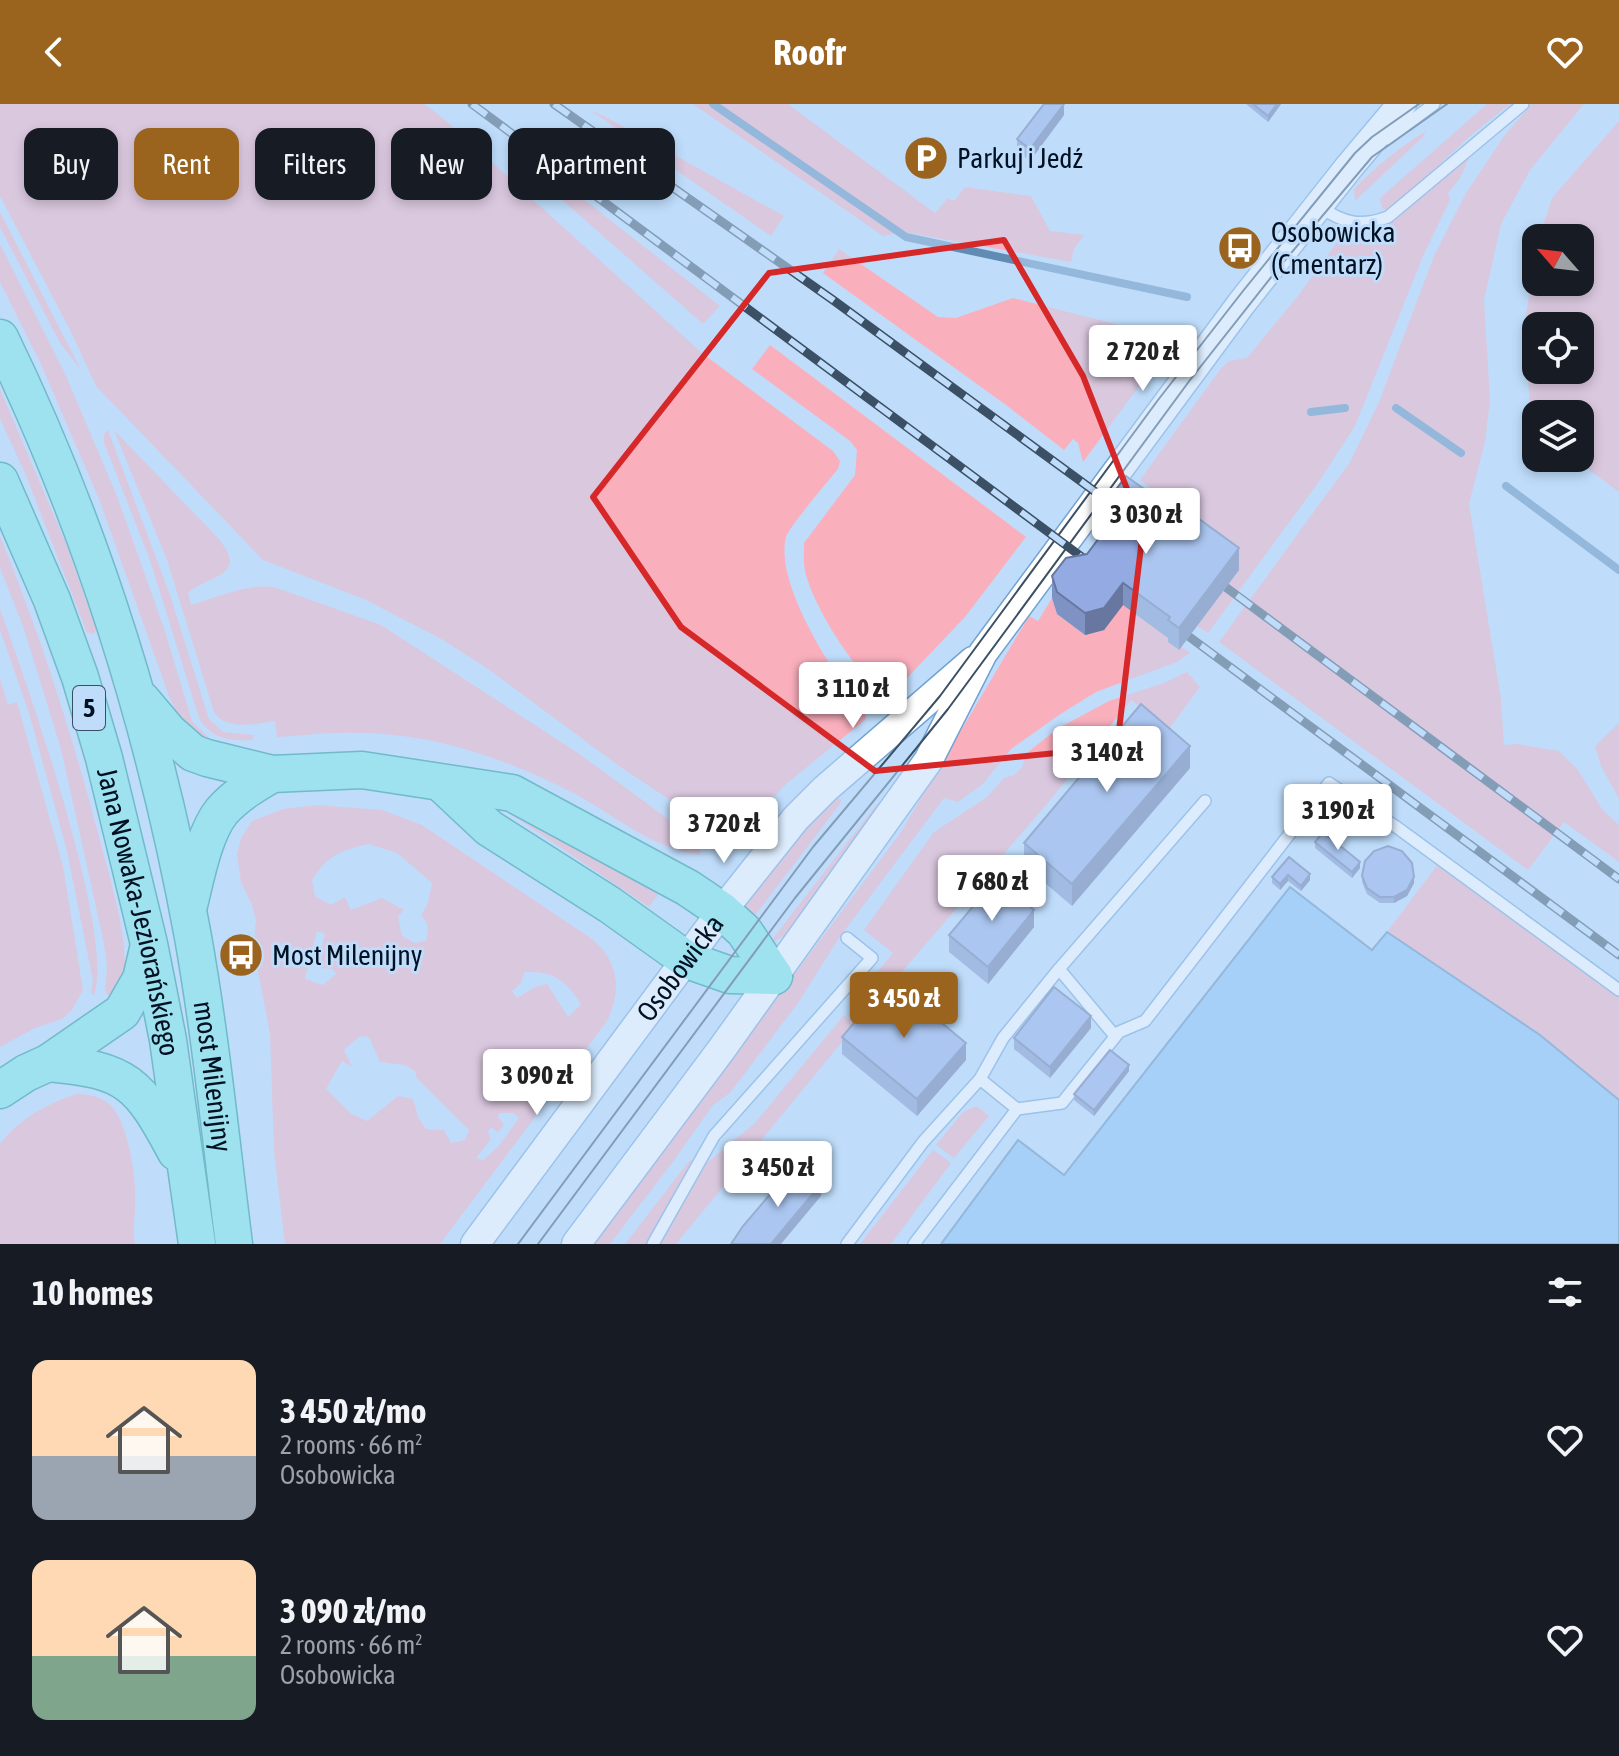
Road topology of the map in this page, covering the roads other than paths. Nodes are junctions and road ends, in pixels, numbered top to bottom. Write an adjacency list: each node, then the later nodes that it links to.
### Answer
1 (1434, 104): 4 (lane)
2 (1523, 104): 5 (lane)
3 (1396, 106): 4 (street, Osobowicka)
4 (1349, 167): 5 (street, Osobowicka)
5 (1319, 206): 8 (street, Osobowicka)
6 (0, 338): 9 (main road, Jana Nowaka-Jeziorańskiego / 5)
7 (0, 481): 16 (main road, Jana Nowaka-Jeziorańskiego / 5)
8 (983, 653): 14 (street, Osobowicka); 19 (street, Osobowicka)
9 (136, 694): 10 (main road); 13 (main road, Jana Nowaka-Jeziorańskiego / 5)
10 (272, 774): 11 (main road); 13 (main road)
11 (441, 783): 14 (main road); 17 (main road)
12 (1205, 801): 18 (lane)
13 (188, 909): 28 (main road, most Milenijny / 5)
14 (722, 911): 17 (street, Osobowicka); 19 (main road)
15 (847, 938): 31 (lane)
16 (149, 944): 22 (main road); 26 (main road, Jana Nowaka-Jeziorańskiego / 5)
17 (687, 960): 19 (main road); 29 (street, Osobowicka)
18 (1059, 969): 21 (lane); 23 (lane)
19 (774, 976): 30 (street, Osobowicka)
20 (1619, 990): 21 (lane)
21 (1115, 1036): 25 (lane)
22 (48, 1063): 24 (main road); 26 (main road)
23 (980, 1079): 25 (lane); 32 (lane)
24 (0, 1090)
25 (1017, 1109): 33 (lane)
26 (186, 1170): 27 (main road, most Milenijny / 5)
27 (197, 1244)
28 (234, 1244)
29 (475, 1244)
30 (576, 1244)
31 (653, 1244)
32 (847, 1244)
33 (914, 1244)

